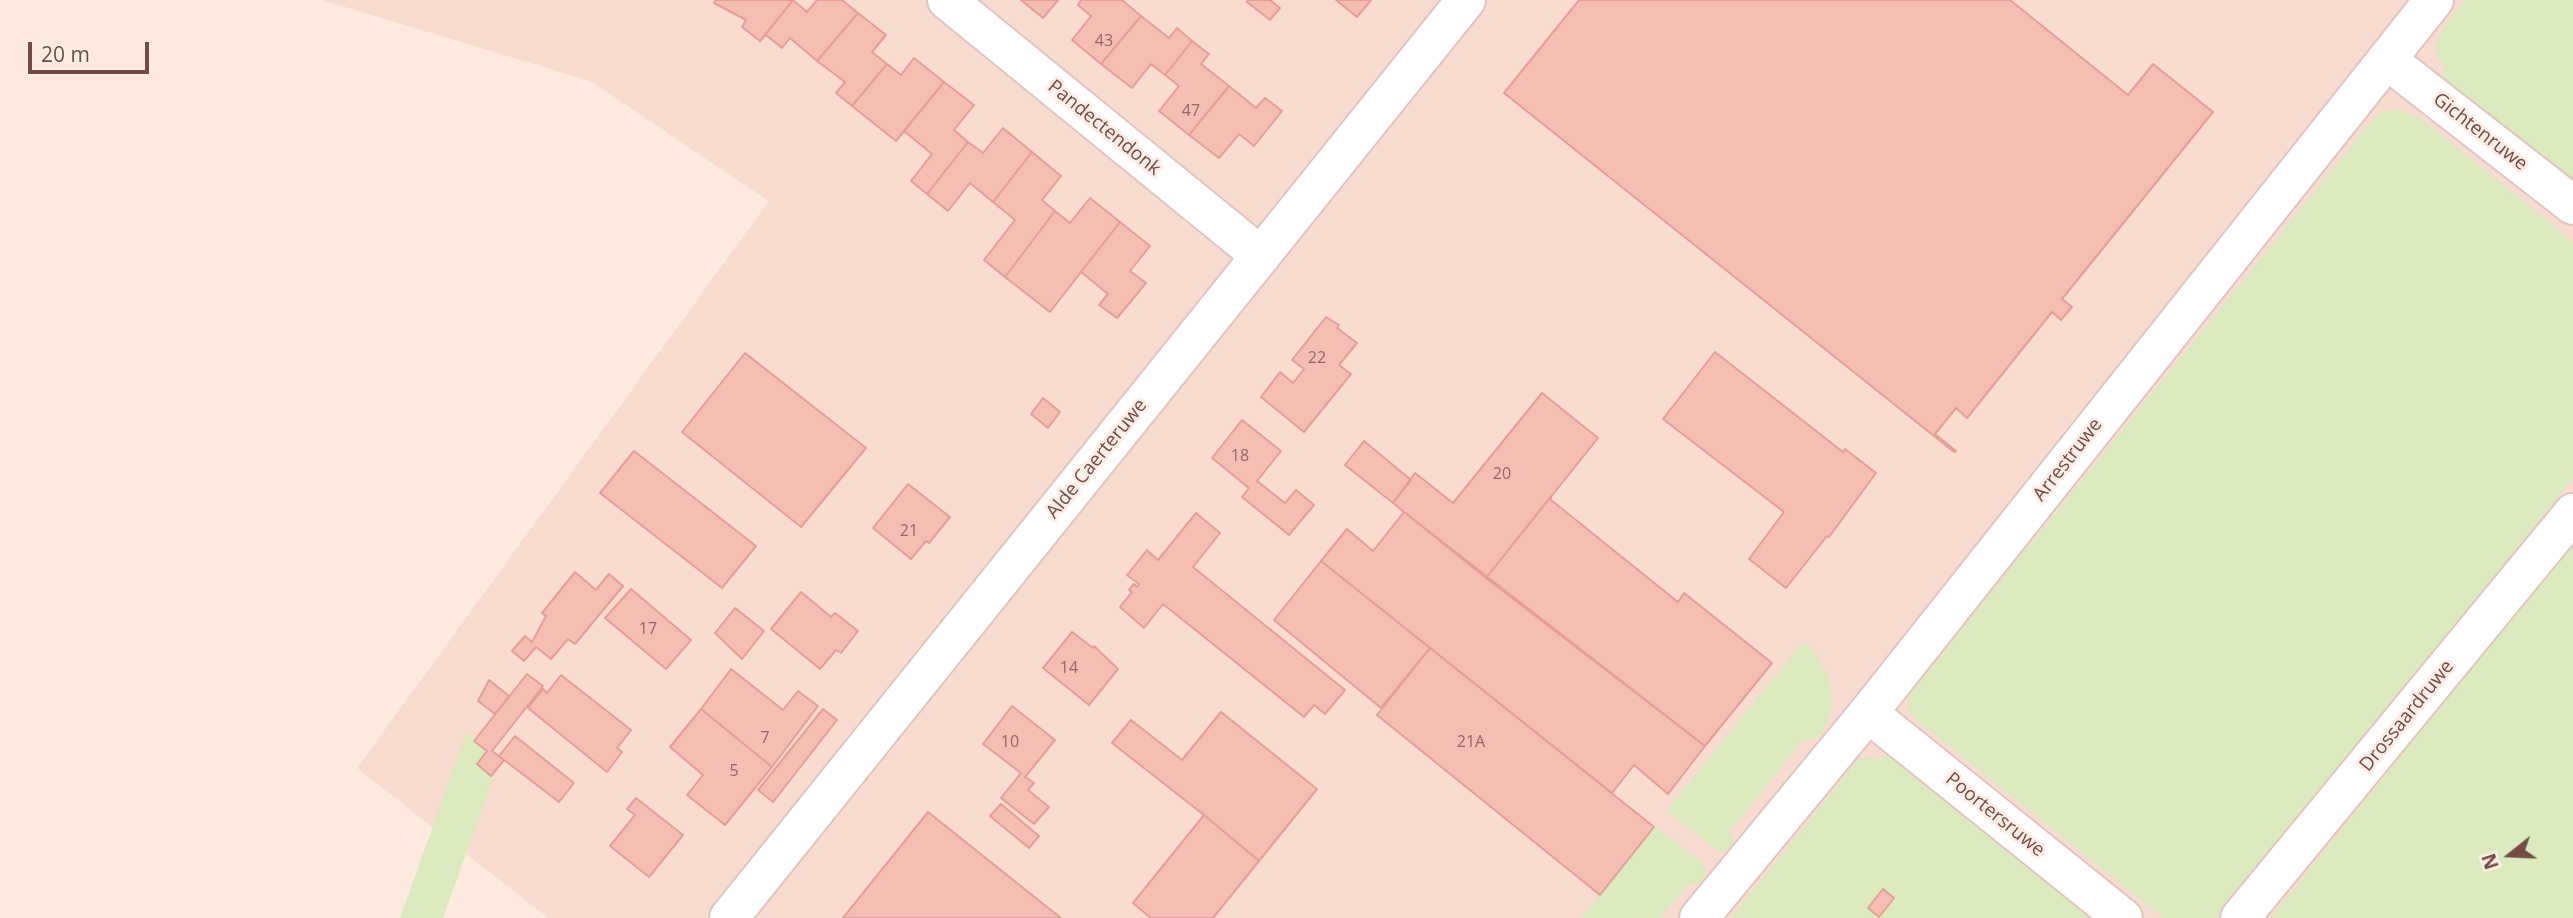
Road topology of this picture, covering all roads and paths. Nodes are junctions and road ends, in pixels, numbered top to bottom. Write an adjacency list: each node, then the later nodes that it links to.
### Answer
1 (947, 0): 6 (street, Pandectendonk)
2 (1466, 0): 6 (street, Alde Caerteruwe)
3 (2434, 0): 4 (street, Arrestruwe)
4 (2387, 60): 5 (street, Gichtenruwe); 8 (street, Arrestruwe)
5 (2573, 205)
6 (1261, 256): 9 (street, Alde Caerteruwe)
7 (2573, 513): 12 (street, Drossaardruwe)
8 (1868, 713): 10 (street, Arrestruwe); 11 (street, Poortersruwe)
9 (729, 918)
10 (1699, 918)
11 (2123, 918)
12 (2240, 918)

